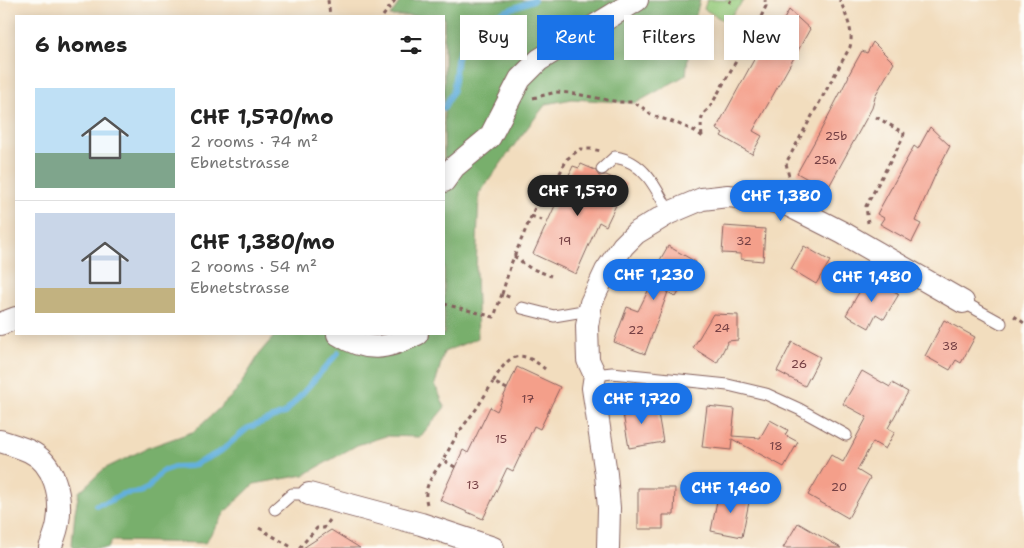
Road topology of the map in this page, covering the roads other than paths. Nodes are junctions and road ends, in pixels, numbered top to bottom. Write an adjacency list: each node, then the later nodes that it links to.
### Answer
1 (638, 0): 3 (street)
2 (602, 169): 4 (lane)
3 (445, 180)
4 (669, 213): 5 (street); 7 (street)
5 (963, 302): 9 (lane)
6 (522, 308): 7 (lane)
7 (589, 310): 13 (street)
8 (15, 318): 10 (street)
9 (1002, 323)
10 (0, 324)
11 (340, 335): 12 (street)
12 (415, 335)
13 (595, 375): 14 (lane); 20 (street)
14 (846, 435)
15 (0, 441): 18 (street)
16 (309, 494): 17 (lane); 19 (street)
17 (275, 509)
18 (50, 548)
19 (493, 548)
20 (608, 548)

